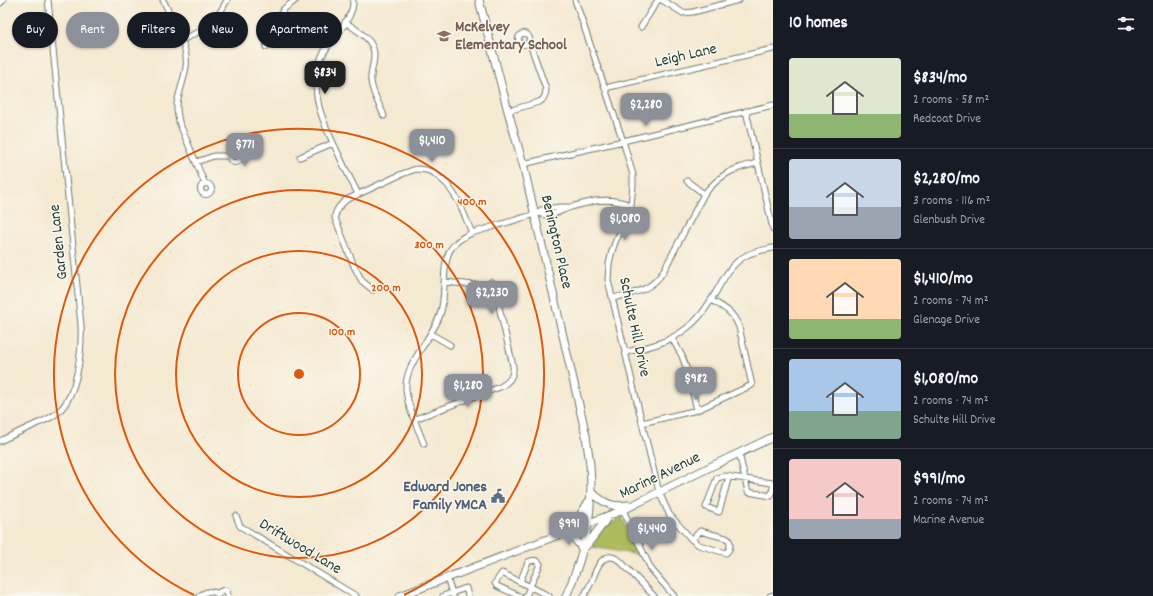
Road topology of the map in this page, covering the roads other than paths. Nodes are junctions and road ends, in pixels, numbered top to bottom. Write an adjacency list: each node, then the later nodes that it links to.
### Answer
1 (48, 0): 53 (street, Garden Lane)
2 (163, 0): 12 (street)
3 (226, 0): 16 (street)
4 (296, 0): 13 (street)
5 (353, 0): 14 (street)
6 (479, 0): 22 (main road, Benington Place)
7 (575, 0): 20 (street, Schulte Hill Drive)
8 (658, 0): 15 (street)
9 (662, 0): 11 (street)
10 (739, 0): 11 (street)
11 (727, 2)
12 (169, 12)
13 (283, 12)
14 (345, 22): 24 (street); 26 (street)
15 (641, 27)
16 (190, 36)
17 (529, 41): 22 (street)
18 (184, 48): 29 (street)
19 (773, 49): 20 (street, Leigh Lane)
20 (605, 88): 25 (street, Schulte Hill Drive)
21 (773, 105): 23 (street)
22 (508, 112): 31 (main road, Benington Place)
23 (746, 112): 25 (street); 30 (street)
24 (384, 116)
25 (623, 141): 31 (street); 36 (street, Schulte Hill Drive)
26 (333, 143): 28 (street); 34 (street)
27 (229, 156): 29 (street)
28 (300, 157)
29 (196, 162): 33 (street)
30 (757, 163): 35 (street); 38 (street)
31 (523, 164): 37 (main road, Benington Place)
32 (687, 181): 35 (street)
33 (204, 184)
34 (358, 194): 39 (street); 42 (street)
35 (704, 194): 43 (street)
36 (631, 205): 37 (street); 43 (street, Schulte Hill Drive)
37 (537, 214): 39 (street); 61 (main road, Benington Place)
38 (773, 229)
39 (472, 233): 41 (street)
40 (773, 248): 44 (street)
41 (444, 282): 45 (street); 50 (street)
42 (373, 290)
43 (613, 298): 48 (street, Schulte Hill Drive)
44 (711, 300): 46 (street); 49 (street)
45 (431, 334): 47 (street); 50 (street)
46 (672, 338): 48 (street); 49 (street)
47 (450, 345)
48 (626, 352): 51 (street, Schulte Hill Drive)
49 (697, 410): 51 (street)
50 (415, 419): 54 (street)
51 (642, 423): 60 (street, Schulte Hill Drive)
52 (773, 437): 55 (main road, Marine Avenue)
53 (0, 441)
54 (424, 444)
55 (739, 453): 57 (street); 60 (main road, Marine Avenue)
56 (729, 476): 56 (street); 57 (street)
57 (746, 480): 58 (street); 59 (street)
58 (773, 484)
59 (773, 487)
60 (660, 492): 62 (main road, Marine Avenue); 68 (street, Schulte Hill Drive)
61 (591, 496): 62 (main road); 66 (main road, Benington Place); 67 (main road)
62 (633, 505): 63 (main road, Marine Avenue)
63 (623, 510): 65 (main road, Marine Avenue); 87 (street)
64 (236, 516): 77 (street, Driftwood Lane)
65 (608, 516): 66 (main road, Marine Avenue); 69 (main road)
66 (588, 524): 67 (main road, Marine Avenue); 69 (main road, Benington Place)
67 (565, 533): 69 (main road); 70 (main road, Marine Avenue)
68 (692, 540): 68 (street, Schulte Hill Drive)
69 (583, 550): 84 (main road)
70 (446, 578): 73 (street); 78 (main road, Marine Avenue)
71 (520, 582): 72 (street); 72 (street); 81 (street)
72 (531, 587): 82 (street); 83 (street)
73 (453, 594): 79 (street); 80 (street)
74 (218, 595): 75 (street); 76 (street)
75 (199, 596)
76 (228, 596)
77 (356, 596)
78 (400, 596)
79 (443, 596)
80 (468, 596)
81 (519, 596)
82 (526, 596)
83 (549, 596)
84 (566, 596)
85 (584, 596): 86 (street)
86 (654, 596)
87 (674, 596)

